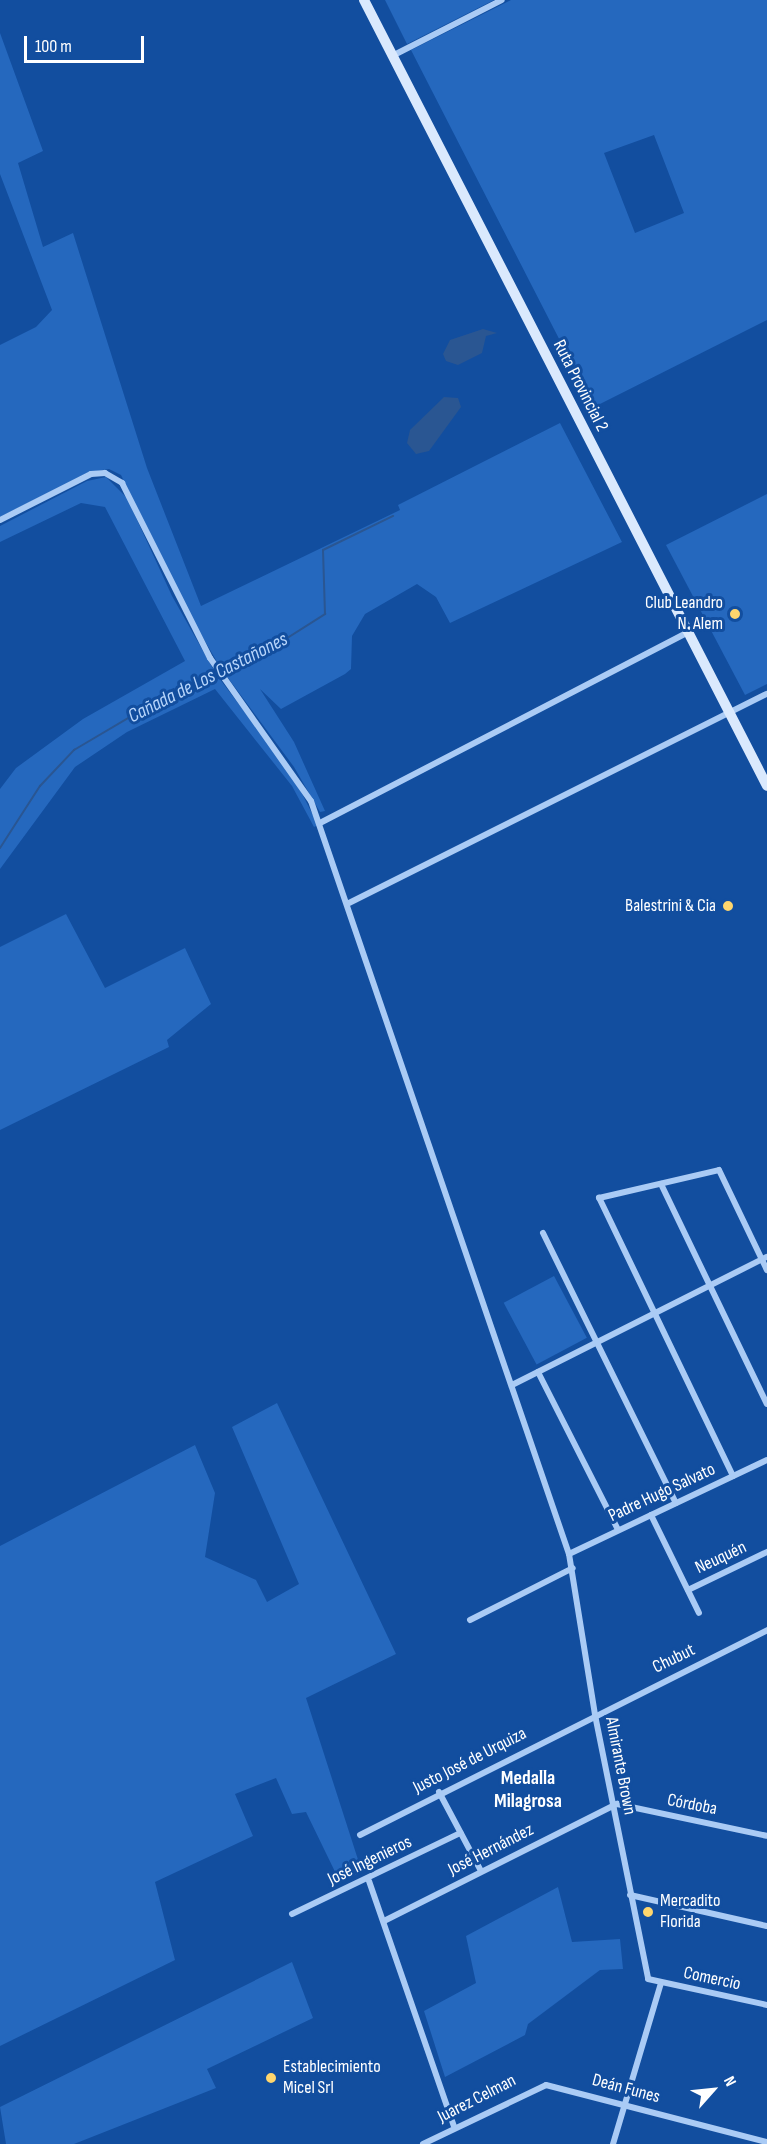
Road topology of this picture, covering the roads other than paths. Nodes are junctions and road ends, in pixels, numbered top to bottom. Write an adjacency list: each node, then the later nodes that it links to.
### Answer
1 (364, 0): 3 (main road, Ruta Provincial 2)
2 (502, 0): 3 (street)
3 (392, 56): 5 (main road, Ruta Provincial 2)
4 (0, 520): 9 (street, Almirante Brown)
5 (688, 632): 7 (main road, Ruta Provincial 2); 9 (street)
6 (767, 694): 7 (street)
7 (730, 714): 8 (main road, Ruta Provincial 2); 10 (street)
8 (767, 786)
9 (320, 824): 10 (street, Almirante Brown)
10 (350, 903): 19 (street, Almirante Brown)
11 (661, 1184): 13 (street); 15 (street); 16 (street)
12 (543, 1233): 17 (street)
13 (764, 1258): 14 (street); 15 (street)
14 (767, 1270)
15 (711, 1285): 16 (street); 20 (street)
16 (656, 1312): 17 (street); 22 (street)
17 (597, 1342): 18 (street); 23 (street)
18 (538, 1371): 19 (street); 25 (street)
19 (512, 1385): 27 (street, Almirante Brown)
20 (767, 1404)
21 (767, 1460): 22 (street, Padre Hugo Salvato)
22 (733, 1476): 23 (street, Padre Hugo Salvato)
23 (676, 1503): 24 (street, Padre Hugo Salvato)
24 (651, 1515): 25 (street, Padre Hugo Salvato); 29 (street)
25 (618, 1530): 27 (street, Padre Hugo Salvato)
26 (767, 1552): 29 (street, Neuquén)
27 (569, 1554): 28 (street, Almirante Brown)
28 (573, 1568): 31 (street); 33 (street, Almirante Brown)
29 (688, 1590): 30 (street)
30 (699, 1613)
31 (470, 1620)
32 (767, 1630): 33 (street, Chubut)
33 (594, 1715): 34 (street, Justo José de Urquiza); 35 (street, Almirante Brown)
34 (439, 1792): 36 (street); 37 (street, Justo José de Urquiza)
35 (612, 1806): 38 (street, Córdoba); 39 (street, José Hernández); 41 (street, Almirante Brown)
36 (460, 1833): 39 (street); 40 (street, José Ingenieros)
37 (360, 1835)
38 (767, 1836)
39 (481, 1871): 43 (street, José Hernández)
40 (369, 1881): 42 (street, José Ingenieros); 43 (street)
41 (630, 1895): 44 (street); 45 (street, Almirante Brown)
42 (292, 1914)
43 (384, 1921): 50 (street)
44 (767, 1926)
45 (651, 1981): 46 (street, Comercio)
46 (661, 1983): 47 (street, Comercio); 49 (street)
47 (767, 2005)
48 (546, 2085): 49 (street, Deán Funes); 50 (street, Juarez Celman)
49 (625, 2105): 51 (street, Deán Funes); 53 (street)
50 (454, 2126): 52 (street, Juarez Celman)
51 (767, 2142)
52 (423, 2144)
53 (613, 2144)

